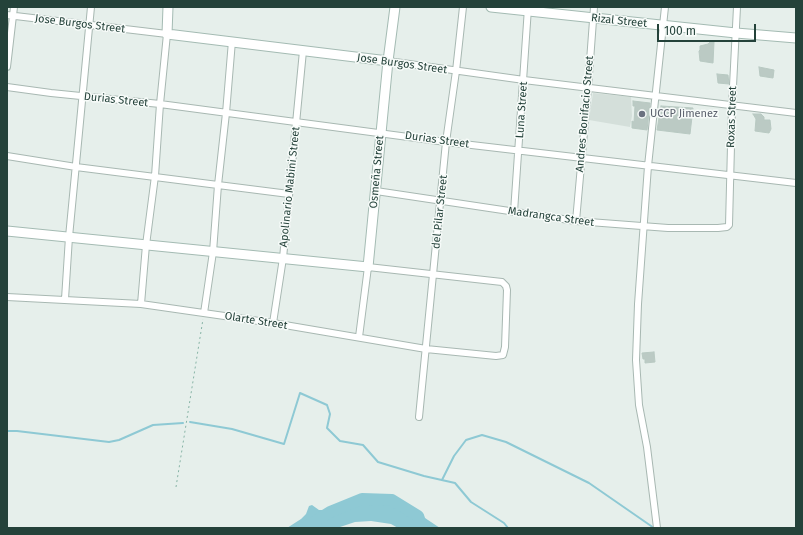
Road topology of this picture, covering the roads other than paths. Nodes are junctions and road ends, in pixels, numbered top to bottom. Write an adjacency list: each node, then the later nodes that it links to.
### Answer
1 (14, 7): 11 (street)
2 (91, 7): 13 (street)
3 (168, 7): 16 (street)
4 (396, 7): 20 (street, Osmeña Street)
5 (463, 7): 22 (street, del Pilar Street)
6 (491, 7): 10 (street, Rizal Street)
7 (594, 7): 12 (street, Andres Bonifacio Street)
8 (665, 7): 14 (street)
9 (737, 7): 15 (street, Roxas Street)
10 (528, 9): 12 (street, Rizal Street); 23 (street, Luna Street)
11 (10, 16): 13 (street, Jose Burgos Street); 21 (street)
12 (593, 18): 14 (street, Rizal Street); 25 (street, Andres Bonifacio Street)
13 (90, 25): 16 (street, Jose Burgos Street); 26 (street)
14 (664, 26): 15 (street, Rizal Street); 27 (street)
15 (736, 33): 17 (street, Rizal Street); 29 (street, Roxas Street)
16 (167, 34): 18 (street, Jose Burgos Street); 28 (street)
17 (796, 38)
18 (232, 41): 19 (street, Jose Burgos Street); 30 (street)
19 (303, 51): 20 (street, Jose Burgos Street); 32 (street, Apolinario Mabini Street)
20 (388, 61): 22 (street, Jose Burgos Street); 33 (street, Osmeña Street)
21 (7, 67)
22 (456, 71): 23 (street, Jose Burgos Street); 34 (street, del Pilar Street)
23 (524, 80): 25 (street, Jose Burgos Street); 35 (street, Luna Street)
24 (7, 87): 26 (street, Durias Street)
25 (588, 88): 27 (street, Jose Burgos Street); 37 (street, Andres Bonifacio Street)
26 (83, 97): 28 (street, Durias Street); 39 (street)
27 (656, 97): 29 (street, Jose Burgos Street); 38 (street)
28 (160, 104): 30 (street, Durias Street); 41 (street)
29 (732, 106): 31 (street, Jose Burgos Street); 40 (street, Roxas Street)
30 (226, 113): 32 (street, Durias Street); 43 (street)
31 (796, 113)
32 (296, 122): 33 (street, Durias Street); 45 (street, Apolinario Mabini Street)
33 (381, 132): 34 (street, Durias Street); 44 (street, Osmeña Street)
34 (446, 142): 35 (street, Durias Street); 46 (street, del Pilar Street)
35 (519, 151): 37 (street, Durias Street); 47 (street, Luna Street)
36 (7, 156): 39 (street)
37 (581, 158): 38 (street, Durias Street); 48 (street, Andres Bonifacio Street)
38 (648, 166): 40 (street, Durias Street); 49 (street)
39 (76, 167): 41 (street); 52 (street)
40 (730, 175): 42 (street, Durias Street); 50 (street, Roxas Street)
41 (155, 176): 43 (street); 53 (street)
42 (796, 183)
43 (218, 185): 45 (street); 54 (street)
44 (376, 191): 46 (street, Madrangca Street); 56 (street, Osmeña Street)
45 (289, 194): 55 (street, Apolinario Mabini Street)
46 (441, 200): 47 (street, Madrangca Street); 57 (street, del Pilar Street)
47 (514, 212): 48 (street, Madrangca Street)
48 (576, 221): 49 (street, Madrangca Street)
49 (644, 227): 50 (street, Madrangca Street); 66 (street)
50 (727, 227)
51 (7, 231): 52 (street)
52 (69, 237): 53 (street); 59 (street)
53 (146, 245): 54 (street); 60 (street)
54 (213, 252): 55 (street); 61 (street)
55 (283, 258): 56 (street); 62 (street, Apolinario Mabini Street)
56 (368, 267): 57 (street); 63 (street, Osmeña Street)
57 (433, 274): 64 (street, del Pilar Street); 64 (street, Olarte Street)
58 (7, 297): 59 (street, Olarte Street)
59 (65, 299): 60 (street, Olarte Street)
60 (141, 304): 61 (street, Olarte Street)
61 (204, 313): 62 (street, Olarte Street)
62 (273, 323): 63 (street, Olarte Street)
63 (359, 337): 64 (street, Olarte Street)
64 (426, 349): 65 (street, del Pilar Street)
65 (419, 417)
66 (657, 528)

